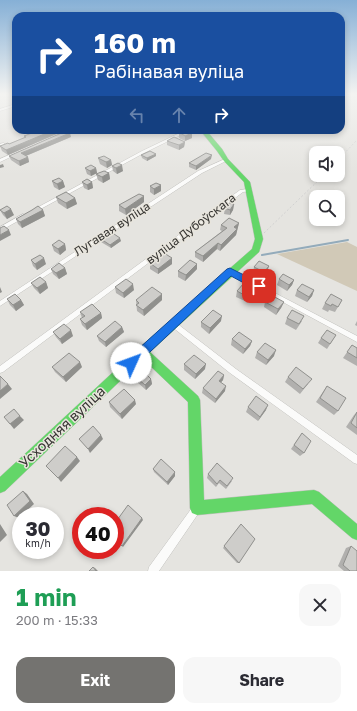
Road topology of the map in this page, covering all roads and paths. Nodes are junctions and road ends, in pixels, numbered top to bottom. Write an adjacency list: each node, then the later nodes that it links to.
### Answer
1 (64, 134): 4 (street)
2 (181, 134): 12 (street)
3 (206, 134): 8 (street)
4 (59, 136)
5 (357, 140): 7 (path)
6 (22, 151): 9 (street)
7 (345, 153)
8 (226, 160): 11 (street); 15 (street, Лугавая вуліца)
9 (0, 161)
10 (317, 182): 13 (path)
11 (248, 190): 13 (street, вуліца Дубоўскага); 19 (street, вуліца Дубоўскага)
12 (0, 229)
13 (259, 239): 14 (street)
14 (230, 272): 16 (street); 17 (street)
15 (0, 304)
16 (173, 324): 18 (street); 20 (street)
17 (357, 338)
18 (142, 352): 21 (street, Усходняя вуліца); 22 (street)
19 (0, 370)
20 (357, 460)
21 (0, 486)
22 (197, 508): 23 (street); 24 (street)
23 (357, 533)
24 (154, 571)

